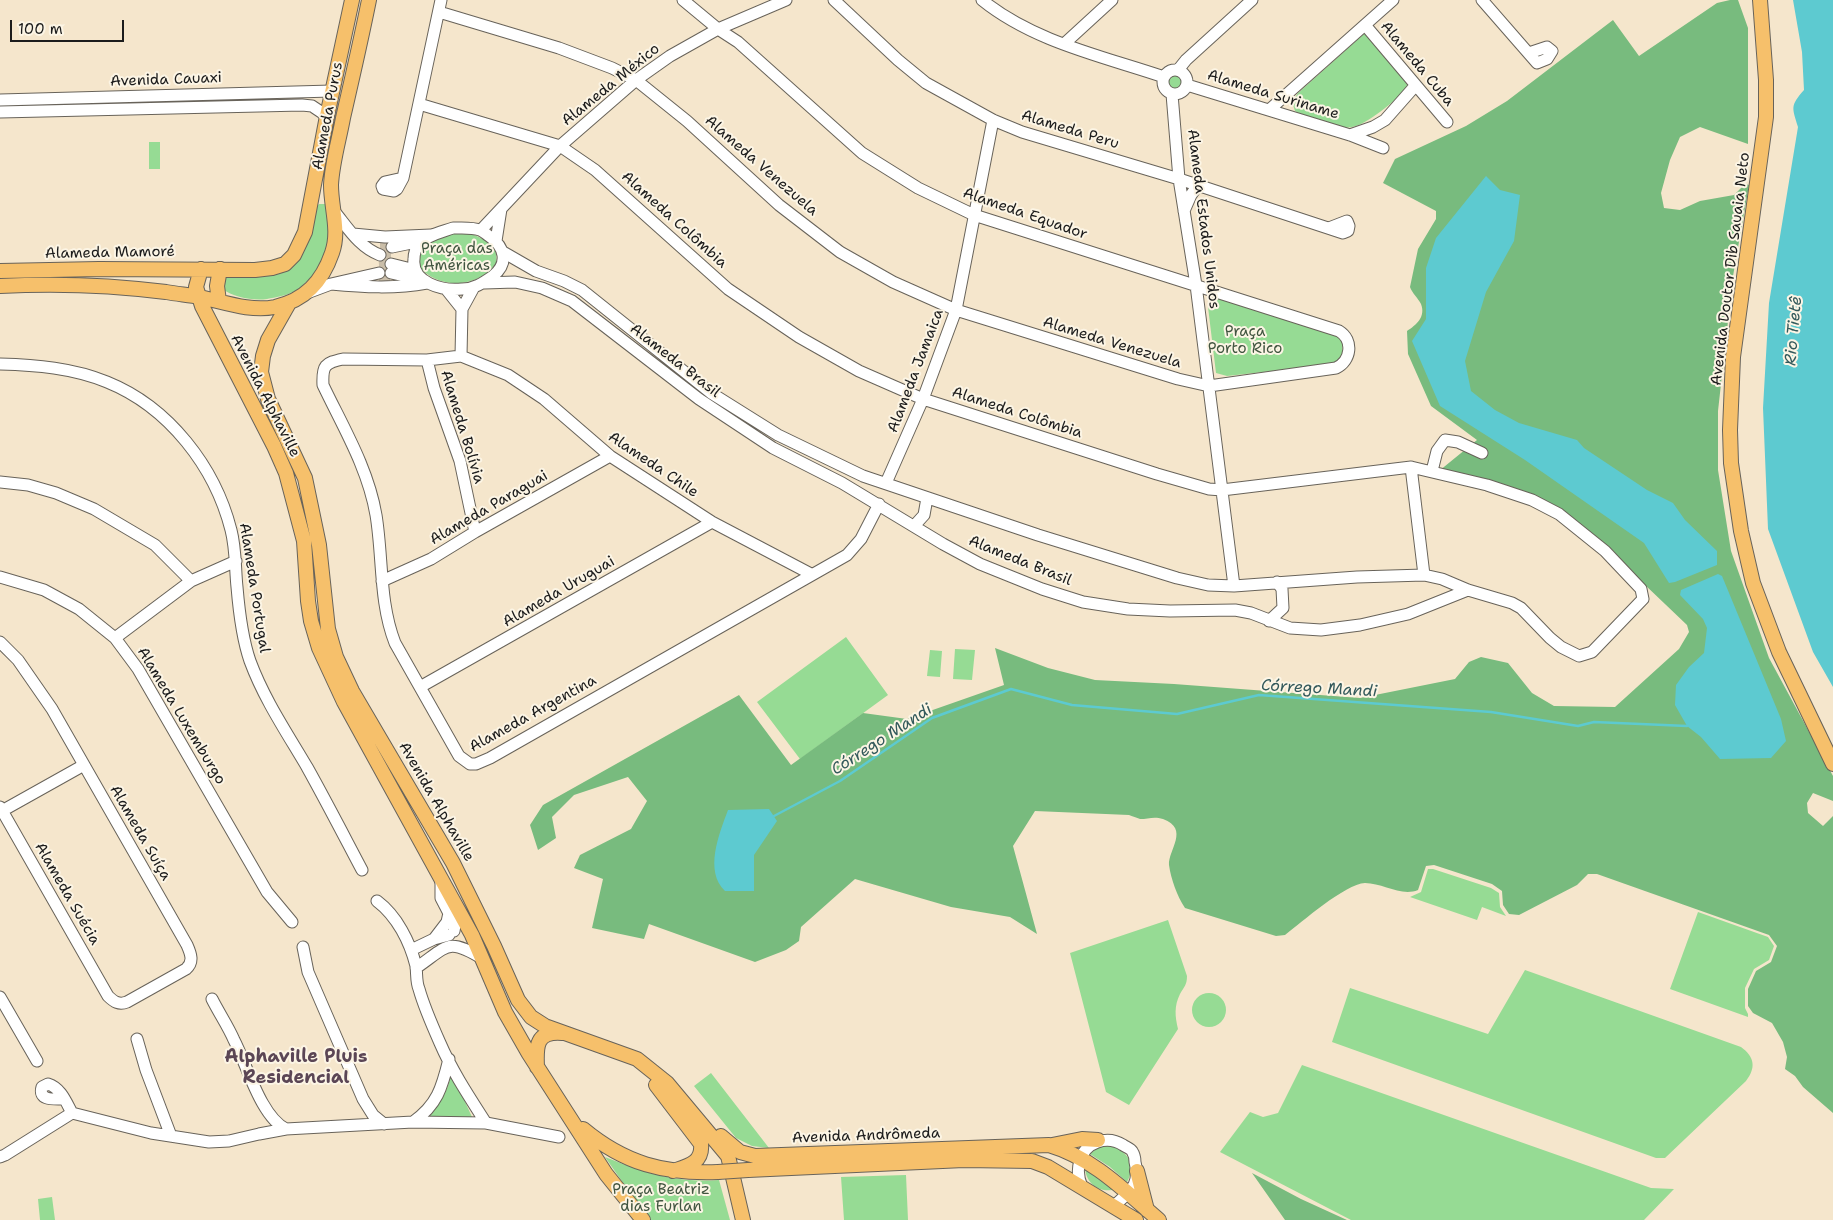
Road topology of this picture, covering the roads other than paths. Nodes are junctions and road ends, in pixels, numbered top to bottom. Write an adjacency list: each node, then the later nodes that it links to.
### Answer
1 (352, 0): 25 (main road, Alameda Purus)
2 (369, 0): 46 (main road, Alameda Purus)
3 (442, 0): 13 (street)
4 (683, 0): 16 (street, Alameda Equador)
5 (786, 0): 14 (street, Alameda México)
6 (834, 0): 38 (street, Alameda Peru)
7 (982, 0): 18 (street)
8 (1112, 0): 18 (street)
9 (1252, 0): 20 (street)
10 (1393, 0): 15 (street)
11 (1482, 0): 19 (street)
12 (1760, 0): 110 (main road, Avenida Doutor Dib Sauaia Neto)
13 (439, 12): 22 (street, Alameda Venezuela); 31 (street)
14 (739, 20): 16 (street, Alameda México); 17 (street)
15 (1365, 25): 24 (street, Alameda Cuba); 34 (street)
16 (722, 29): 17 (street, Alameda Equador); 22 (street, Alameda México)
17 (738, 42): 51 (street, Alameda Equador)
18 (1064, 44): 21 (street)
19 (1528, 53)
20 (1178, 70): 21 (street); 23 (street)
21 (1164, 77): 28 (street)
22 (636, 80): 42 (street, Alameda México); 75 (street, Alameda Venezuela)
23 (1187, 84): 28 (street); 34 (street, Alameda Suriname)
24 (1415, 86): 39 (street, Alameda Suriname); 40 (street, Alameda Cuba)
25 (332, 91): 26 (street, Avenida Cauaxi); 37 (main road, Alameda Purus)
26 (296, 92): 27 (street, Avenida Cauaxi); 32 (street)
27 (195, 94): 29 (street, Avenida Cauaxi); 33 (street)
28 (1172, 94): 44 (street, Alameda Estados Unidos)
29 (47, 98): 30 (street, Avenida Cauaxi); 35 (street)
30 (0, 100)
31 (418, 104): 42 (street, Alameda Colômbia); 43 (street)
32 (295, 106): 33 (street, Avenida Cauaxi); 37 (street, Avenida Cauaxi)
33 (194, 108): 35 (street, Avenida Cauaxi)
34 (1269, 110): 41 (street, Alameda Suriname)
35 (47, 111): 36 (street, Avenida Cauaxi)
36 (0, 112)
37 (326, 116): 47 (main road, Alameda Purus)
38 (993, 120): 44 (street, Alameda Peru); 51 (street, Alameda Jamaica)
39 (1385, 120): 41 (street, Alameda Suriname); 41 (street, Alameda Suriname)
40 (1447, 122)
41 (1350, 135)
42 (560, 146): 48 (street, Alameda México); 81 (street, Alameda Colômbia)
43 (403, 178)
44 (1179, 179): 45 (street, Alameda Peru); 50 (street, Alameda Estados Unidos)
45 (1198, 185): 50 (street); 52 (street, Alameda Peru)
46 (332, 194): 47 (main road); 49 (main road, Alameda Purus)
47 (311, 199): 60 (main road, Alameda Purus)
48 (501, 209): 53 (street, Alameda México); 56 (street)
49 (334, 211): 54 (street); 70 (main road, Alameda Purus)
50 (1184, 212): 66 (street, Alameda Estados Unidos)
51 (974, 215): 66 (street, Alameda Equador); 75 (street, Alameda Jamaica)
52 (1328, 228)
53 (480, 230): 55 (street); 56 (street)
54 (356, 238): 55 (street); 58 (street)
55 (425, 240): 58 (street); 61 (street)
56 (496, 241): 57 (street)
57 (503, 252): 65 (street); 85 (street, Alameda Brasil)
58 (383, 263): 61 (street); 63 (street); 64 (street)
59 (201, 269): 60 (main road, Alameda Mamoré); 62 (main road, Alameda Mamoré); 71 (main road)
60 (220, 269): 72 (main road)
61 (415, 270): 63 (street)
62 (0, 271)
63 (424, 281): 64 (street); 68 (street)
64 (330, 284): 70 (street)
65 (479, 285): 68 (street); 74 (street); 88 (street, Alameda Brasil)
66 (1196, 285): 80 (street, Alameda Estados Unidos); 80 (street, Alameda Equador)
67 (0, 286): 69 (main road, Alameda Mamoré)
68 (446, 289): 74 (street)
69 (163, 292): 71 (main road, Alameda Purus); 76 (main road)
70 (307, 293): 73 (main road, Alameda Purus)
71 (198, 296): 72 (main road, Alameda Purus); 76 (main road)
72 (219, 301): 73 (main road, Alameda Purus)
73 (288, 303): 114 (main road, Avenida Alphaville)
74 (462, 309): 77 (street)
75 (956, 310): 80 (street, Alameda Venezuela); 81 (street, Alameda Jamaica)
76 (216, 335): 115 (main road, Avenida Alphaville)
77 (461, 356): 78 (street, Alameda Argentina); 83 (street, Alameda Chile)
78 (427, 360): 95 (street, Alameda Bolívia); 101 (street, Alameda Argentina)
79 (0, 364): 96 (street, Alameda Portugal)
80 (1209, 386): 90 (street, Alameda Estados Unidos)
81 (923, 399): 89 (street, Alameda Jamaica); 90 (street, Alameda Colômbia)
82 (1482, 453): 86 (street)
83 (610, 456): 93 (street, Alameda Chile); 95 (street, Alameda Paraguai)
84 (1411, 467): 86 (street, Alameda Colômbia); 90 (street, Alameda Colômbia); 98 (street)
85 (848, 469): 88 (street); 89 (street, Alameda Brasil)
86 (1432, 472): 105 (street, Alameda Colômbia)
87 (0, 482): 100 (street)
88 (842, 483): 92 (street, Alameda Brasil)
89 (886, 483): 91 (street, Alameda Brasil)
90 (1222, 490): 103 (street, Alameda Estados Unidos)
91 (927, 498): 94 (street); 103 (street, Alameda Brasil)
92 (879, 504): 94 (street, Alameda Brasil); 97 (street, Alameda Argentina)
93 (712, 522): 97 (street, Alameda Chile); 109 (street, Alameda Uruguai)
94 (914, 526): 106 (street, Alameda Brasil)
95 (475, 532): 101 (street, Alameda Paraguai)
96 (236, 561): 100 (street); 113 (street, Alameda Portugal)
97 (811, 574): 109 (street, Alameda Argentina)
98 (1424, 575): 102 (street, Alameda Brasil); 104 (street, Alameda Brasil)
99 (0, 577): 107 (street, Alameda Luxemburgo)
100 (191, 581): 107 (street)
101 (382, 581): 109 (street, Alameda Argentina)
102 (1278, 582): 103 (street, Alameda Brasil); 106 (street)
103 (1234, 586)
104 (1468, 590): 105 (street, Alameda Brasil); 106 (street, Alameda Brasil)
105 (1643, 599)
106 (1269, 621)
107 (115, 638): 118 (street, Alameda Luxemburgo)
108 (0, 642): 111 (street, Alameda Suíça)
109 (420, 688)
110 (1833, 764)
111 (84, 765): 112 (street); 125 (street, Alameda Suíça)
112 (1, 810): 125 (street, Alameda Suécia)
113 (362, 870)
114 (459, 876): 115 (main road); 128 (main road, Avenida Alphaville)
115 (441, 881): 117 (street); 123 (main road, Avenida Alphaville)
116 (377, 901): 121 (street)
117 (449, 913): 119 (street); 119 (street)
118 (292, 922)
119 (432, 940): 121 (street); 122 (street)
120 (304, 947): 136 (street)
121 (410, 950): 124 (street)
122 (436, 954): 123 (street); 124 (street)
123 (483, 959): 134 (main road, Avenida Alphaville)
124 (416, 968): 132 (street)
125 (108, 996)
126 (0, 997): 133 (street)
127 (212, 999): 137 (street)
128 (562, 1033): 130 (main road, Avenida Alphaville); 134 (main road)
129 (137, 1039): 139 (street)
130 (593, 1044): 131 (main road, Avenida Alphaville); 152 (main road, Avenida Andrômeda)
131 (626, 1055): 158 (main road); 165 (main road, Avenida Alphaville)
132 (449, 1059): 141 (street); 143 (street)
133 (37, 1061)
134 (538, 1067): 140 (main road, Avenida Alphaville)
135 (64, 1099): 138 (street)
136 (363, 1099): 142 (street); 144 (street)
137 (264, 1107): 145 (street); 147 (street)
138 (72, 1113): 146 (street); 153 (street)
139 (163, 1116): 146 (street); 148 (street)
140 (572, 1120): 158 (main road, Avenida Andrômeda); 164 (main road, Avenida Alphaville)
141 (413, 1122): 142 (street); 143 (street)
142 (384, 1124): 144 (street)
143 (486, 1124): 149 (street)
144 (359, 1126): 145 (street)
145 (286, 1129): 147 (street)
146 (151, 1133): 148 (street)
147 (259, 1134): 148 (street)
148 (171, 1136)
149 (559, 1137)
150 (1098, 1140): 151 (main road); 156 (street); 159 (street)
151 (1049, 1145): 154 (main road, Avenida Andrômeda); 156 (main road, Avenida Andrômeda)
152 (821, 1154): 155 (main road, Avenida Andrômeda); 157 (main road)
153 (0, 1156)
154 (926, 1156): 155 (main road, Avenida Andrômeda); 160 (main road, Avenida Andrômeda)
155 (907, 1157): 157 (main road, Avenida Andrômeda)
156 (1080, 1159): 160 (street); 161 (main road, Avenida Andrômeda)
157 (814, 1167): 158 (main road, Avenida Andrômeda, bridge)
158 (672, 1171)
159 (1137, 1171): 161 (street); 163 (main road)
160 (1082, 1186): 162 (main road, Avenida Andrômeda)
161 (1129, 1192): 162 (street); 163 (main road, Avenida Andrômeda)
162 (1113, 1207): 166 (main road, Avenida Andrômeda)
163 (1148, 1210): 167 (main road, Avenida Andrômeda)
164 (643, 1220)
165 (743, 1220)
166 (1136, 1220)
167 (1159, 1220)

